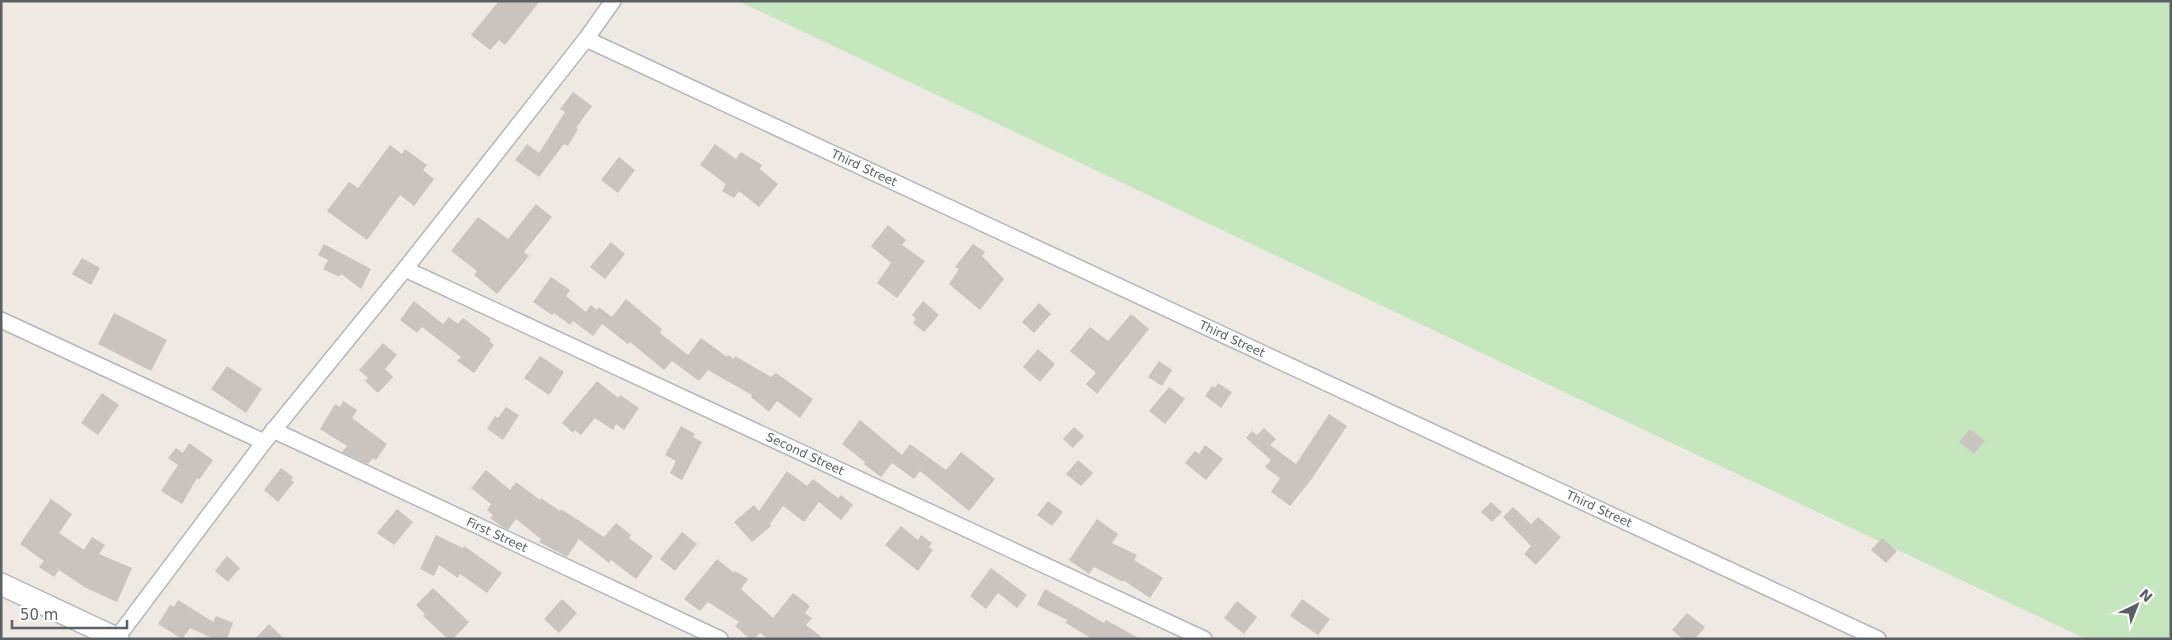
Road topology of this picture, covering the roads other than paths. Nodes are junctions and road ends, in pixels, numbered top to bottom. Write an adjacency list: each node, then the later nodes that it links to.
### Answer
1 (613, 1): 2 (street)
2 (586, 39): 3 (street); 10 (street, Third Street)
3 (405, 269): 5 (street); 9 (street, Second Street)
4 (1, 320): 5 (street, First Street)
5 (269, 436): 7 (street); 8 (street, First Street)
6 (1, 584): 7 (main road)
7 (117, 639)
8 (720, 639)
9 (1204, 639)
10 (1878, 639)

